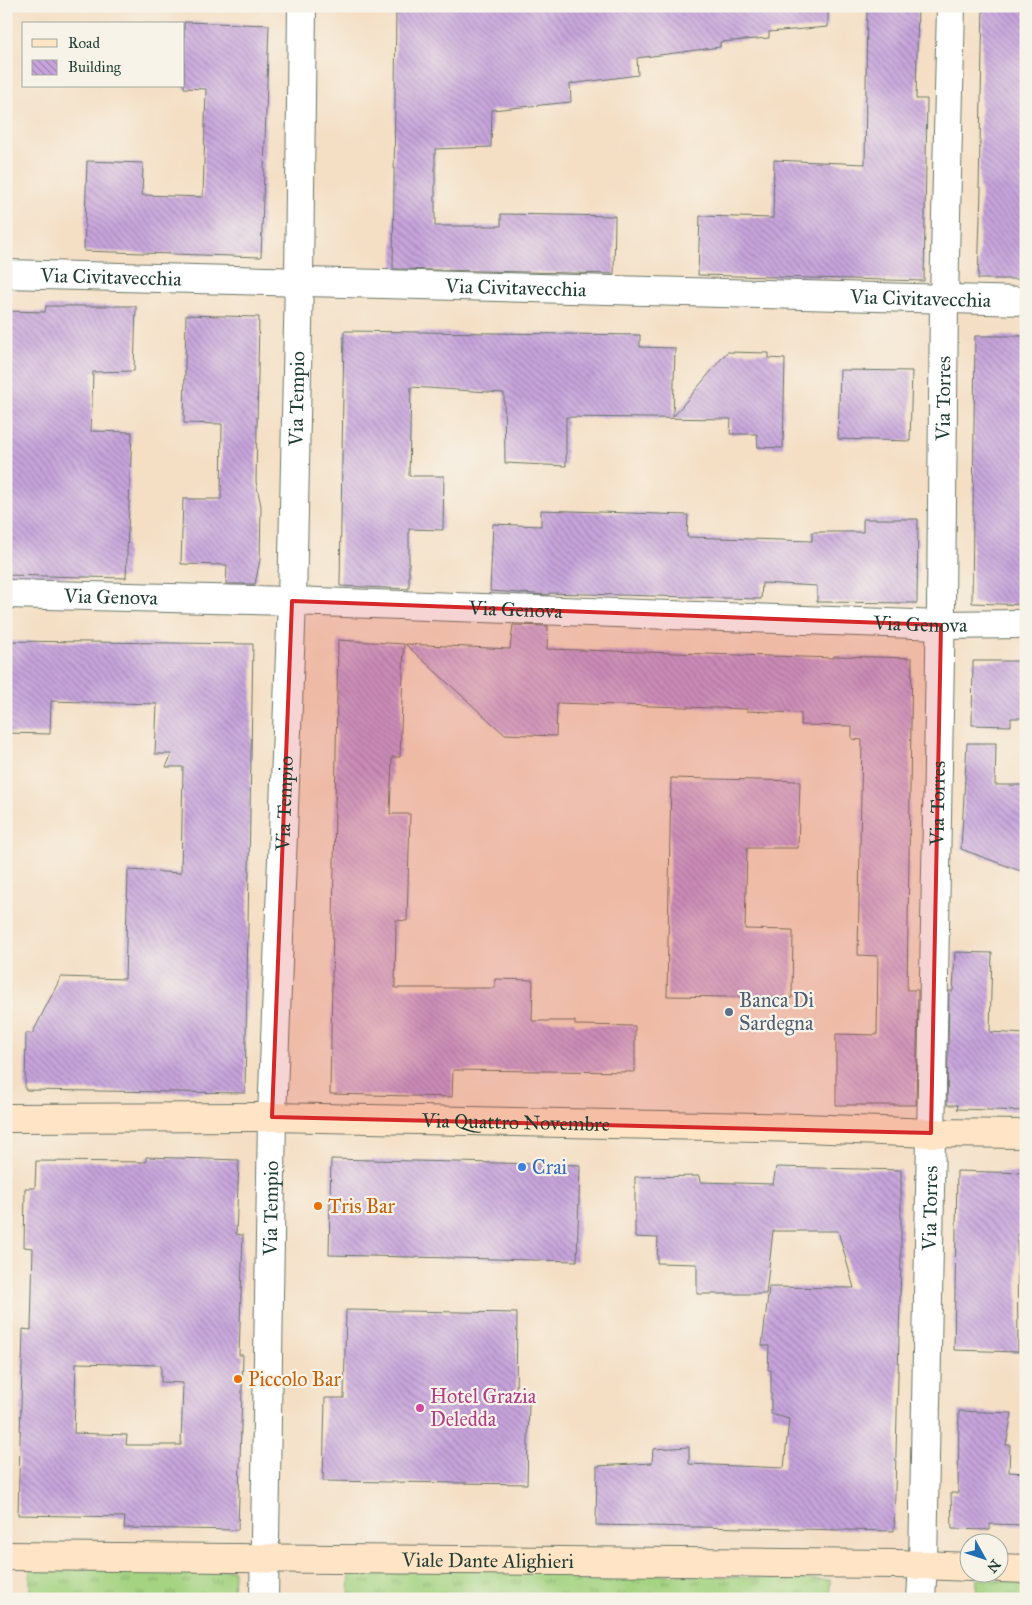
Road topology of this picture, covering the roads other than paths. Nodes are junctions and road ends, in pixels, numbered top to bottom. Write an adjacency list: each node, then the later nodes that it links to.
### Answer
1 (302, 6): 4 (street, Via Tempio)
2 (951, 6): 5 (street, Via Torres)
3 (6, 274): 4 (street, Via Civitavecchia)
4 (299, 280): 5 (street, Via Civitavecchia); 8 (street, Via Tempio)
5 (944, 300): 6 (street, Via Civitavecchia); 9 (street, Via Torres)
6 (1026, 301)
7 (6, 594): 8 (street, Via Genova)
8 (292, 601): 9 (street, Via Genova); 11 (street, Via Tempio)
9 (941, 624): 10 (street, Via Genova); 13 (street, Via Torres)
10 (1026, 624)
11 (272, 1117): 12 (street, Via Quattro Novembre); 13 (street, Via Quattro Novembre); 16 (street, Via Tempio)
12 (6, 1118)
13 (931, 1133): 14 (street, Via Quattro Novembre); 17 (street, Via Torres)
14 (1026, 1134)
15 (6, 1556): 16 (street, Viale Dante Alighieri)
16 (264, 1559): 17 (street, Viale Dante Alighieri); 21 (street, Via Tempio)
17 (923, 1564): 18 (street, Viale Dante Alighieri); 22 (street, Via Torres)
18 (960, 1566)
19 (1010, 1568): 20 (street)
20 (1026, 1569)
21 (264, 1599)
22 (921, 1599)

